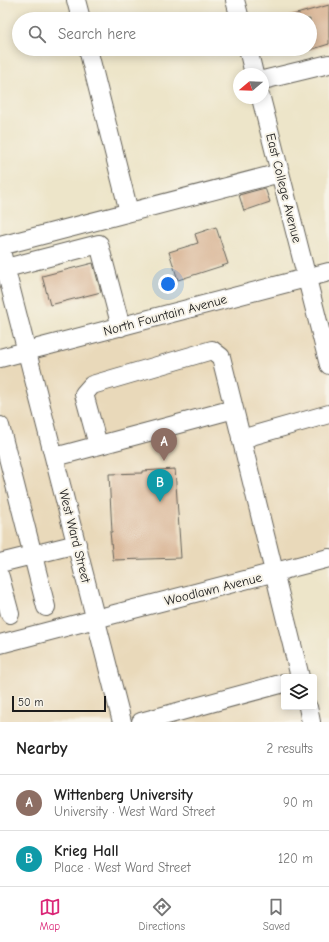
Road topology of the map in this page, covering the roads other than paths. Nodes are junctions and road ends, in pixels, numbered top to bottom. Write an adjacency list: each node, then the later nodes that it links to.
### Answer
1 (76, 0): 3 (street)
2 (235, 0): 4 (street)
3 (79, 12)
4 (238, 12)
5 (90, 56): 12 (street)
6 (250, 56): 8 (street)
7 (329, 64): 9 (street)
8 (253, 68)
9 (269, 79)
10 (263, 104): 11 (street, East College Avenue)
11 (280, 173): 12 (street); 16 (street, East College Avenue)
12 (130, 212): 13 (street)
13 (0, 246): 14 (street, West Ward Street)
14 (6, 268): 17 (street); 18 (street, West Ward Street)
15 (329, 272): 16 (street, North Fountain Avenue)
16 (307, 278): 17 (street, North Fountain Avenue); 20 (street, East College Avenue)
17 (121, 327): 18 (street, North Fountain Avenue)
18 (27, 351): 19 (street, North Fountain Avenue); 26 (street, West Ward Street)
19 (0, 358)
20 (329, 365)
21 (234, 410): 24 (street); 25 (street); 25 (street)
22 (329, 414): 24 (street)
23 (0, 426): 28 (street)
24 (241, 439): 31 (street)
25 (98, 446): 26 (street)
26 (55, 457): 27 (street, West Ward Street)
27 (77, 544): 28 (street); 35 (street, West Ward Street)
28 (33, 555): 30 (street); 33 (street)
29 (329, 558): 31 (street, Woodlawn Avenue)
30 (0, 563)
31 (275, 573): 35 (street, Woodlawn Avenue); 37 (street)
32 (0, 577): 34 (street)
33 (46, 607)
34 (10, 614)
35 (96, 619): 36 (street, Woodlawn Avenue); 40 (street, West Ward Street)
36 (0, 644)
37 (299, 674)
38 (281, 684): 41 (street)
39 (309, 710): 42 (street)
40 (122, 722)
41 (141, 722)
42 (311, 722)

